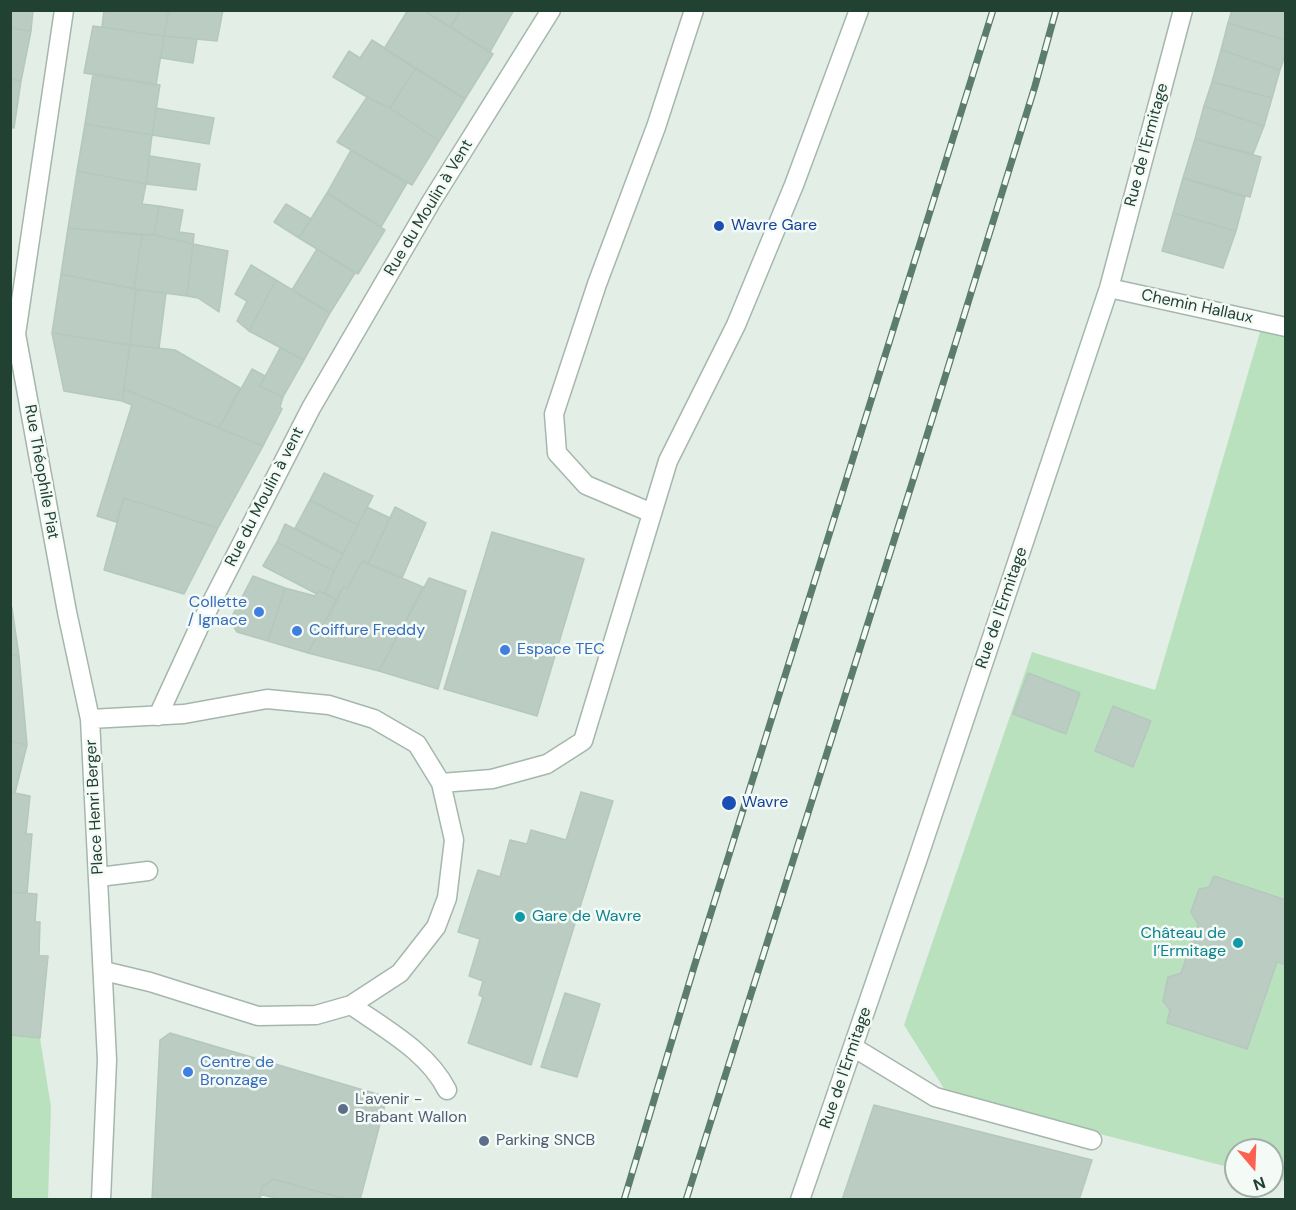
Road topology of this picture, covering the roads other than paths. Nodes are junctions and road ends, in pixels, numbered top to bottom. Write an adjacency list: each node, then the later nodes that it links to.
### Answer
1 (64, 10): 11 (street, Rue Théophile Piat)
2 (551, 10): 8 (street, Rue du Moulin à Vent)
3 (694, 10): 9 (street)
4 (859, 10): 9 (street)
5 (1183, 10): 6 (street, Rue de l'Ermitage)
6 (1109, 288): 7 (street, Chemin Hallaux); 17 (street, Rue de l'Ermitage)
7 (1286, 327)
8 (311, 408): 10 (street, Rue du Moulin à vent)
9 (652, 513): 12 (street)
10 (158, 716): 11 (street, Place Henri Berger); 12 (street, Place Henri Berger)
11 (90, 720): 14 (street, Place Henri Berger)
12 (441, 783): 16 (street, Place Henri Berger)
13 (148, 871): 14 (street)
14 (99, 877): 15 (street, Place Henri Berger)
15 (104, 971): 16 (street, Place Henri Berger); 20 (street, Place Henri Berger)
16 (351, 1005): 18 (street)
17 (853, 1047): 19 (street); 21 (street, Rue de l'Ermitage)
18 (447, 1090)
19 (1092, 1140)
20 (101, 1200)
21 (800, 1200)

